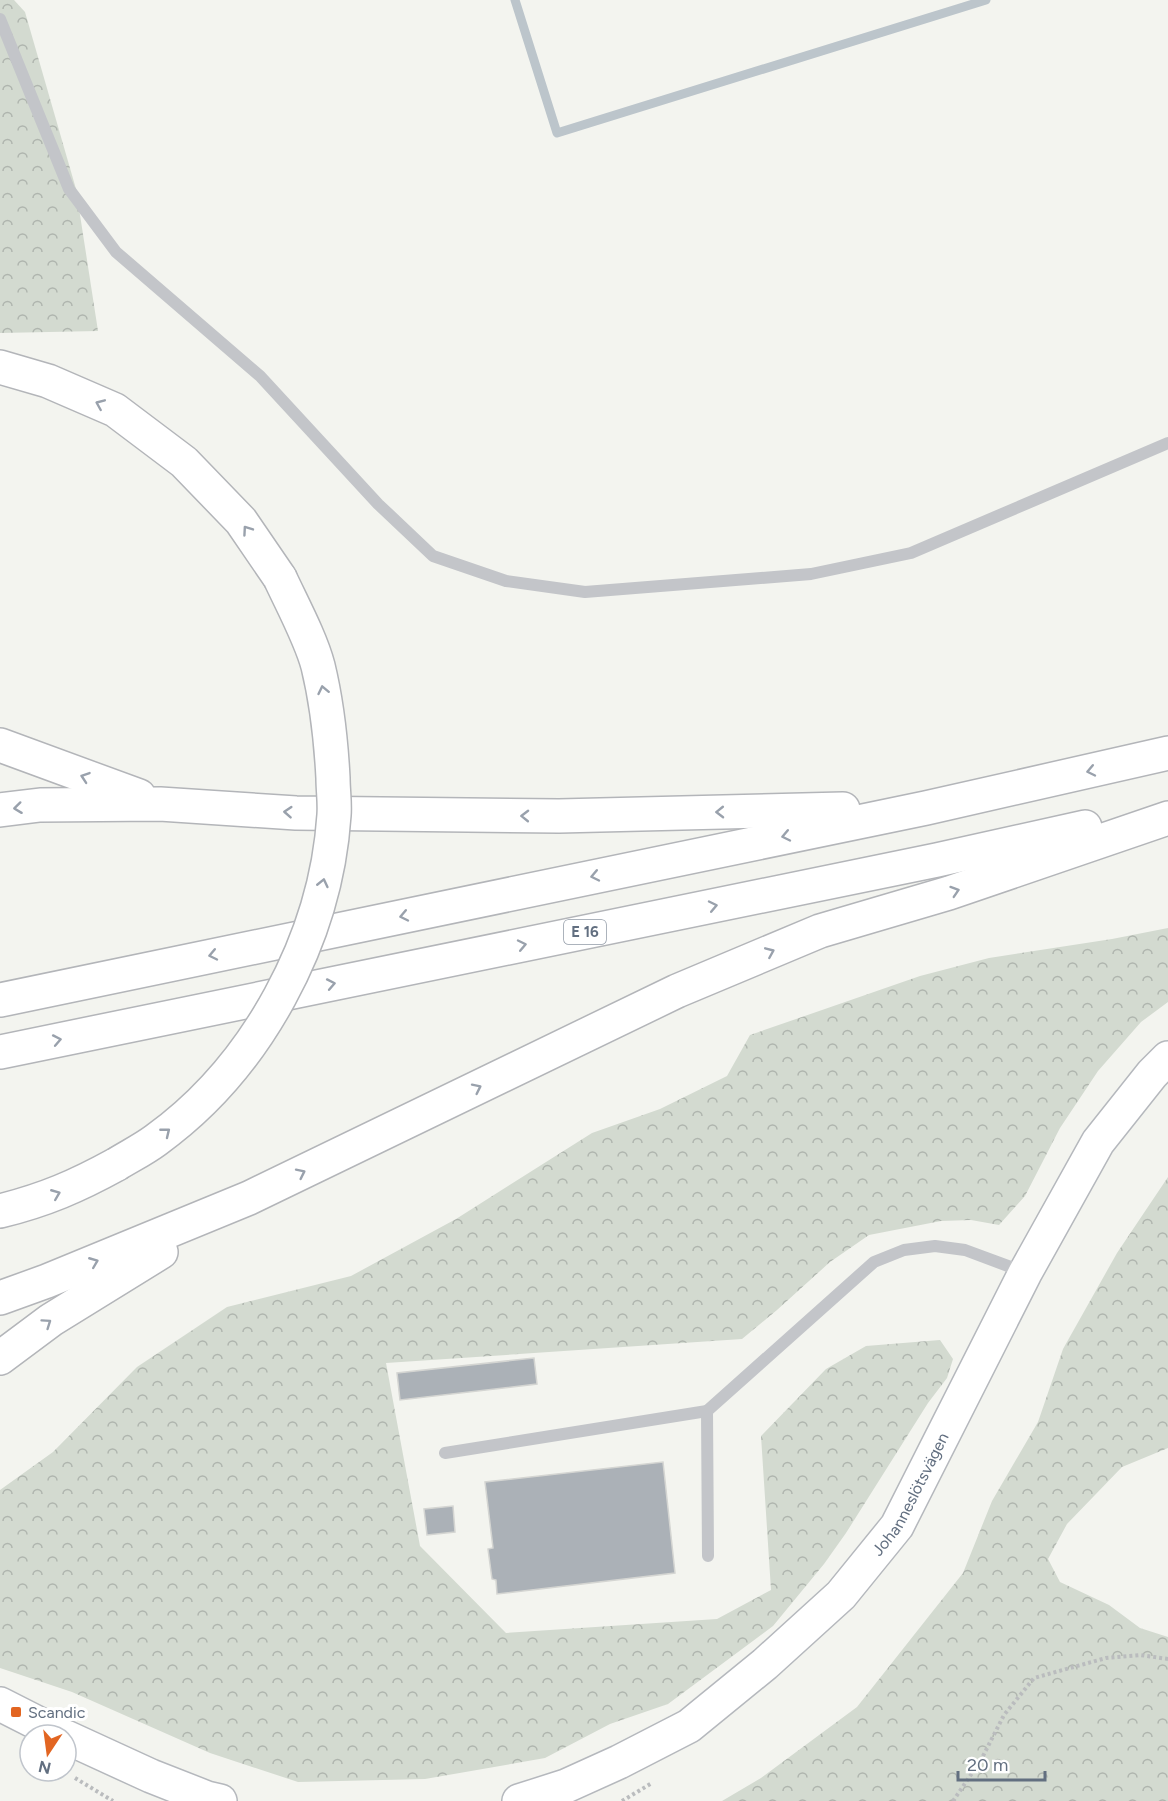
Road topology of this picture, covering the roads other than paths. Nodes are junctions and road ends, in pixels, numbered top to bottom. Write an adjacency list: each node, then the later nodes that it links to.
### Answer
1 (0, 20): 3 (lane)
2 (0, 367): 15 (main road, one-way to 2, bridge)
3 (1168, 443)
4 (0, 746): 6 (main road, one-way to 4)
5 (1168, 753): 7 (main road, one-way to 7)
6 (160, 804): 7 (main road, one-way to 6); 9 (main road, one-way to 9)
7 (926, 807): 11 (main road, one-way to 11)
8 (1168, 808): 12 (main road, E 16, one-way to 8)
9 (0, 810)
10 (1168, 818): 14 (main road, one-way to 10)
11 (0, 1000)
12 (0, 1052)
13 (1168, 1058): 16 (main road, Johanneslötsvägen)
14 (249, 1198): 17 (main road, one-way to 14); 18 (main road, one-way to 14)
15 (0, 1211)
16 (1025, 1273): 19 (lane); 26 (main road, Johanneslötsvägen)
17 (0, 1298)
18 (0, 1358)
19 (707, 1411): 20 (lane); 21 (lane)
20 (445, 1453)
21 (708, 1556)
22 (0, 1704): 23 (main road)
23 (37, 1723)
24 (78, 1743): 25 (main road)
25 (220, 1801)
26 (519, 1801)

